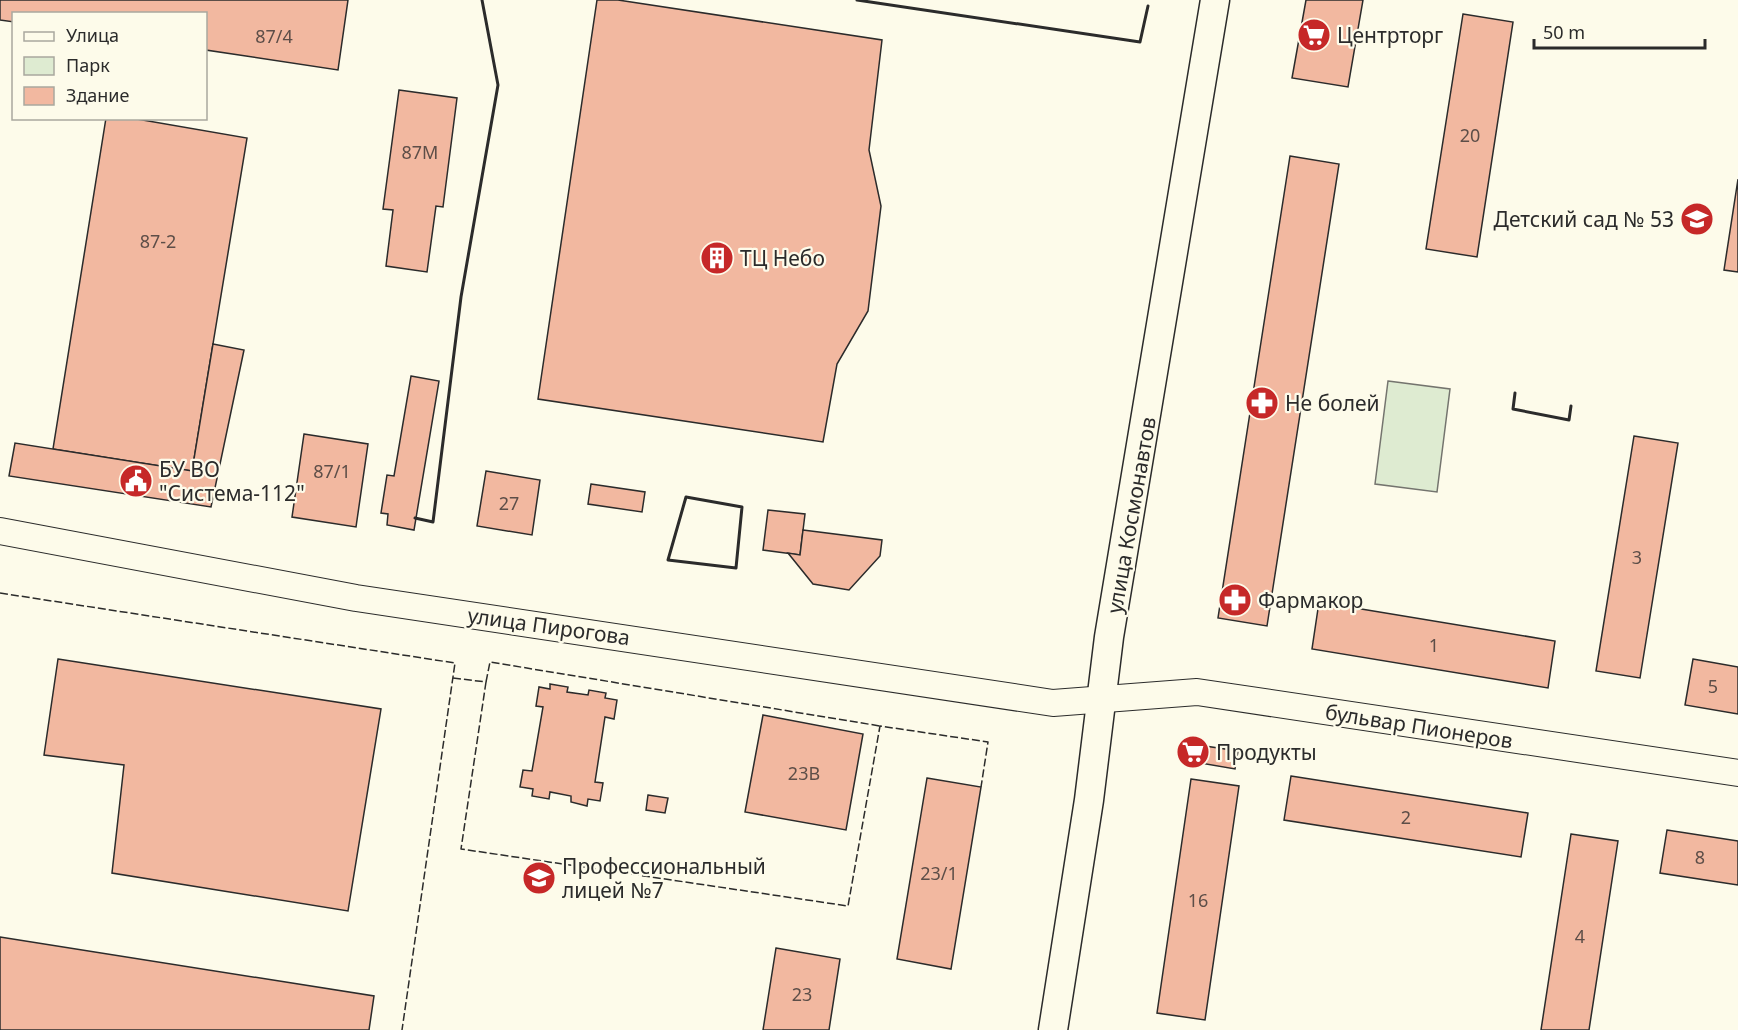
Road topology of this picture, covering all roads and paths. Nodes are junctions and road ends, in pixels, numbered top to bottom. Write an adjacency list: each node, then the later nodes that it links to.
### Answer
1 (1215, 0): 3 (main road, улица Космонавтов)
2 (0, 531): 3 (street, улица Пирогова)
3 (1100, 699): 4 (street, бульвар Пионеров); 5 (main road, улица Космонавтов)
4 (1738, 773)
5 (1053, 1030)

